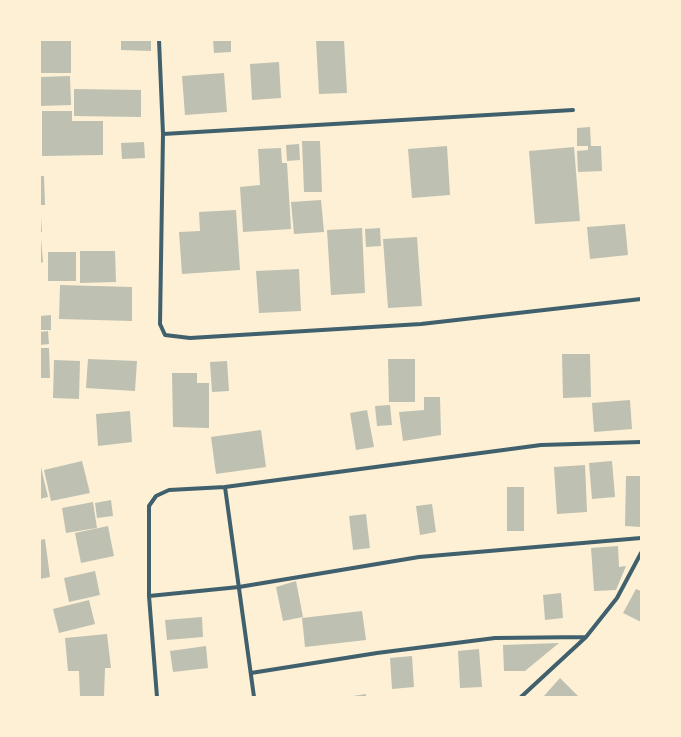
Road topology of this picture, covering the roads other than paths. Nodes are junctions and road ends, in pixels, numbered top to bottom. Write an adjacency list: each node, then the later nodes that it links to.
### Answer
1 (159, 40): 3 (street)
2 (573, 110): 3 (street)
3 (163, 134): 4 (street)
4 (641, 299)
5 (641, 442): 6 (street)
6 (225, 487): 9 (street); 10 (street)
7 (641, 538): 9 (street)
8 (641, 553): 11 (street)
9 (238, 587): 10 (street); 12 (street)
10 (149, 596): 13 (street)
11 (586, 637): 12 (street); 15 (street)
12 (251, 673): 14 (street)
13 (157, 697)
14 (254, 697)
15 (521, 697)

